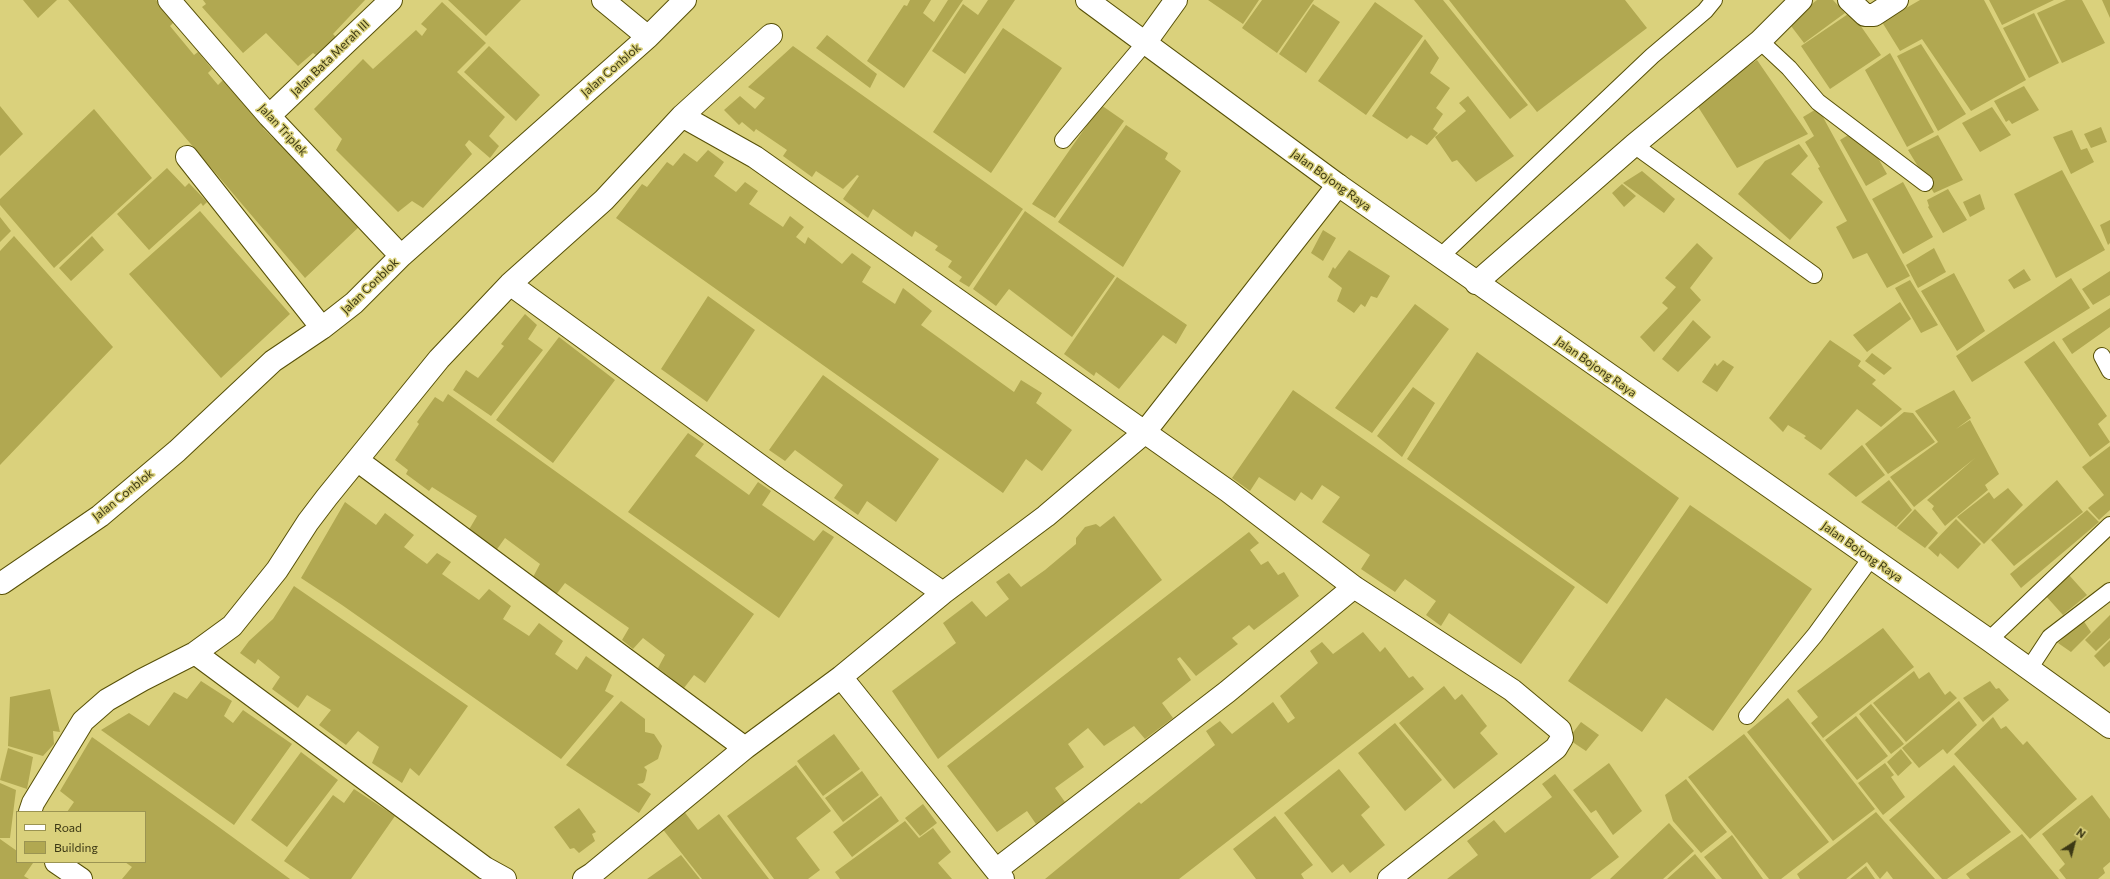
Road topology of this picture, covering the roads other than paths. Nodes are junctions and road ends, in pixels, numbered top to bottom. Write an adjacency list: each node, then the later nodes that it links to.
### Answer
1 (169, 0): 15 (street, Jalan Triplek)
2 (391, 0): 15 (street, Jalan Bata Merah III)
3 (602, 0): 12 (street)
4 (685, 0): 12 (street, Jalan Conblok)
5 (1087, 0): 14 (street, Jalan Bojong Raya)
6 (1176, 0): 14 (street)
7 (1714, 0): 23 (lane)
8 (1802, 0): 13 (street)
9 (1849, 0): 10 (street)
10 (1897, 0)
11 (772, 35): 16 (street)
12 (648, 37): 22 (street, Jalan Conblok)
13 (1760, 41): 18 (street); 20 (lane)
14 (1145, 43): 17 (lane); 21 (street, Jalan Bojong Raya)
15 (269, 116): 22 (street, Jalan Triplek)
16 (682, 116): 26 (street); 30 (street)
17 (1063, 140)
18 (1634, 145): 24 (lane); 25 (street)
19 (186, 157): 27 (street)
20 (1925, 183)
21 (1338, 185): 23 (street, Jalan Bojong Raya); 30 (street)
22 (401, 256): 27 (street, Jalan Conblok)
23 (1440, 257): 25 (street, Jalan Bojong Raya)
24 (1814, 275)
25 (1476, 283): 33 (street, Jalan Bojong Raya)
26 (510, 284): 31 (street); 37 (street)
27 (322, 328): 34 (street, Jalan Conblok)
28 (2102, 356): 29 (lane)
29 (2110, 371)
30 (1144, 433): 35 (street); 37 (street)
31 (357, 460): 39 (street); 44 (street)
32 (2110, 526): 38 (lane)
33 (1871, 558): 38 (street, Jalan Bojong Raya); 42 (lane)
34 (2, 582)
35 (1354, 586): 47 (street); 51 (street)
36 (2110, 591): 40 (lane)
37 (943, 594): 41 (street)
38 (1989, 640): 40 (street, Jalan Bojong Raya)
39 (195, 653): 45 (street); 49 (street)
40 (2029, 669): 43 (street, Jalan Bojong Raya)
41 (841, 677): 44 (street); 47 (street)
42 (1747, 716)
43 (2110, 727)
44 (745, 748): 50 (street)
45 (30, 811)
46 (57, 863): 48 (street)
47 (1000, 874)
48 (81, 879)
49 (505, 879)
50 (584, 879)
51 (1389, 879)

